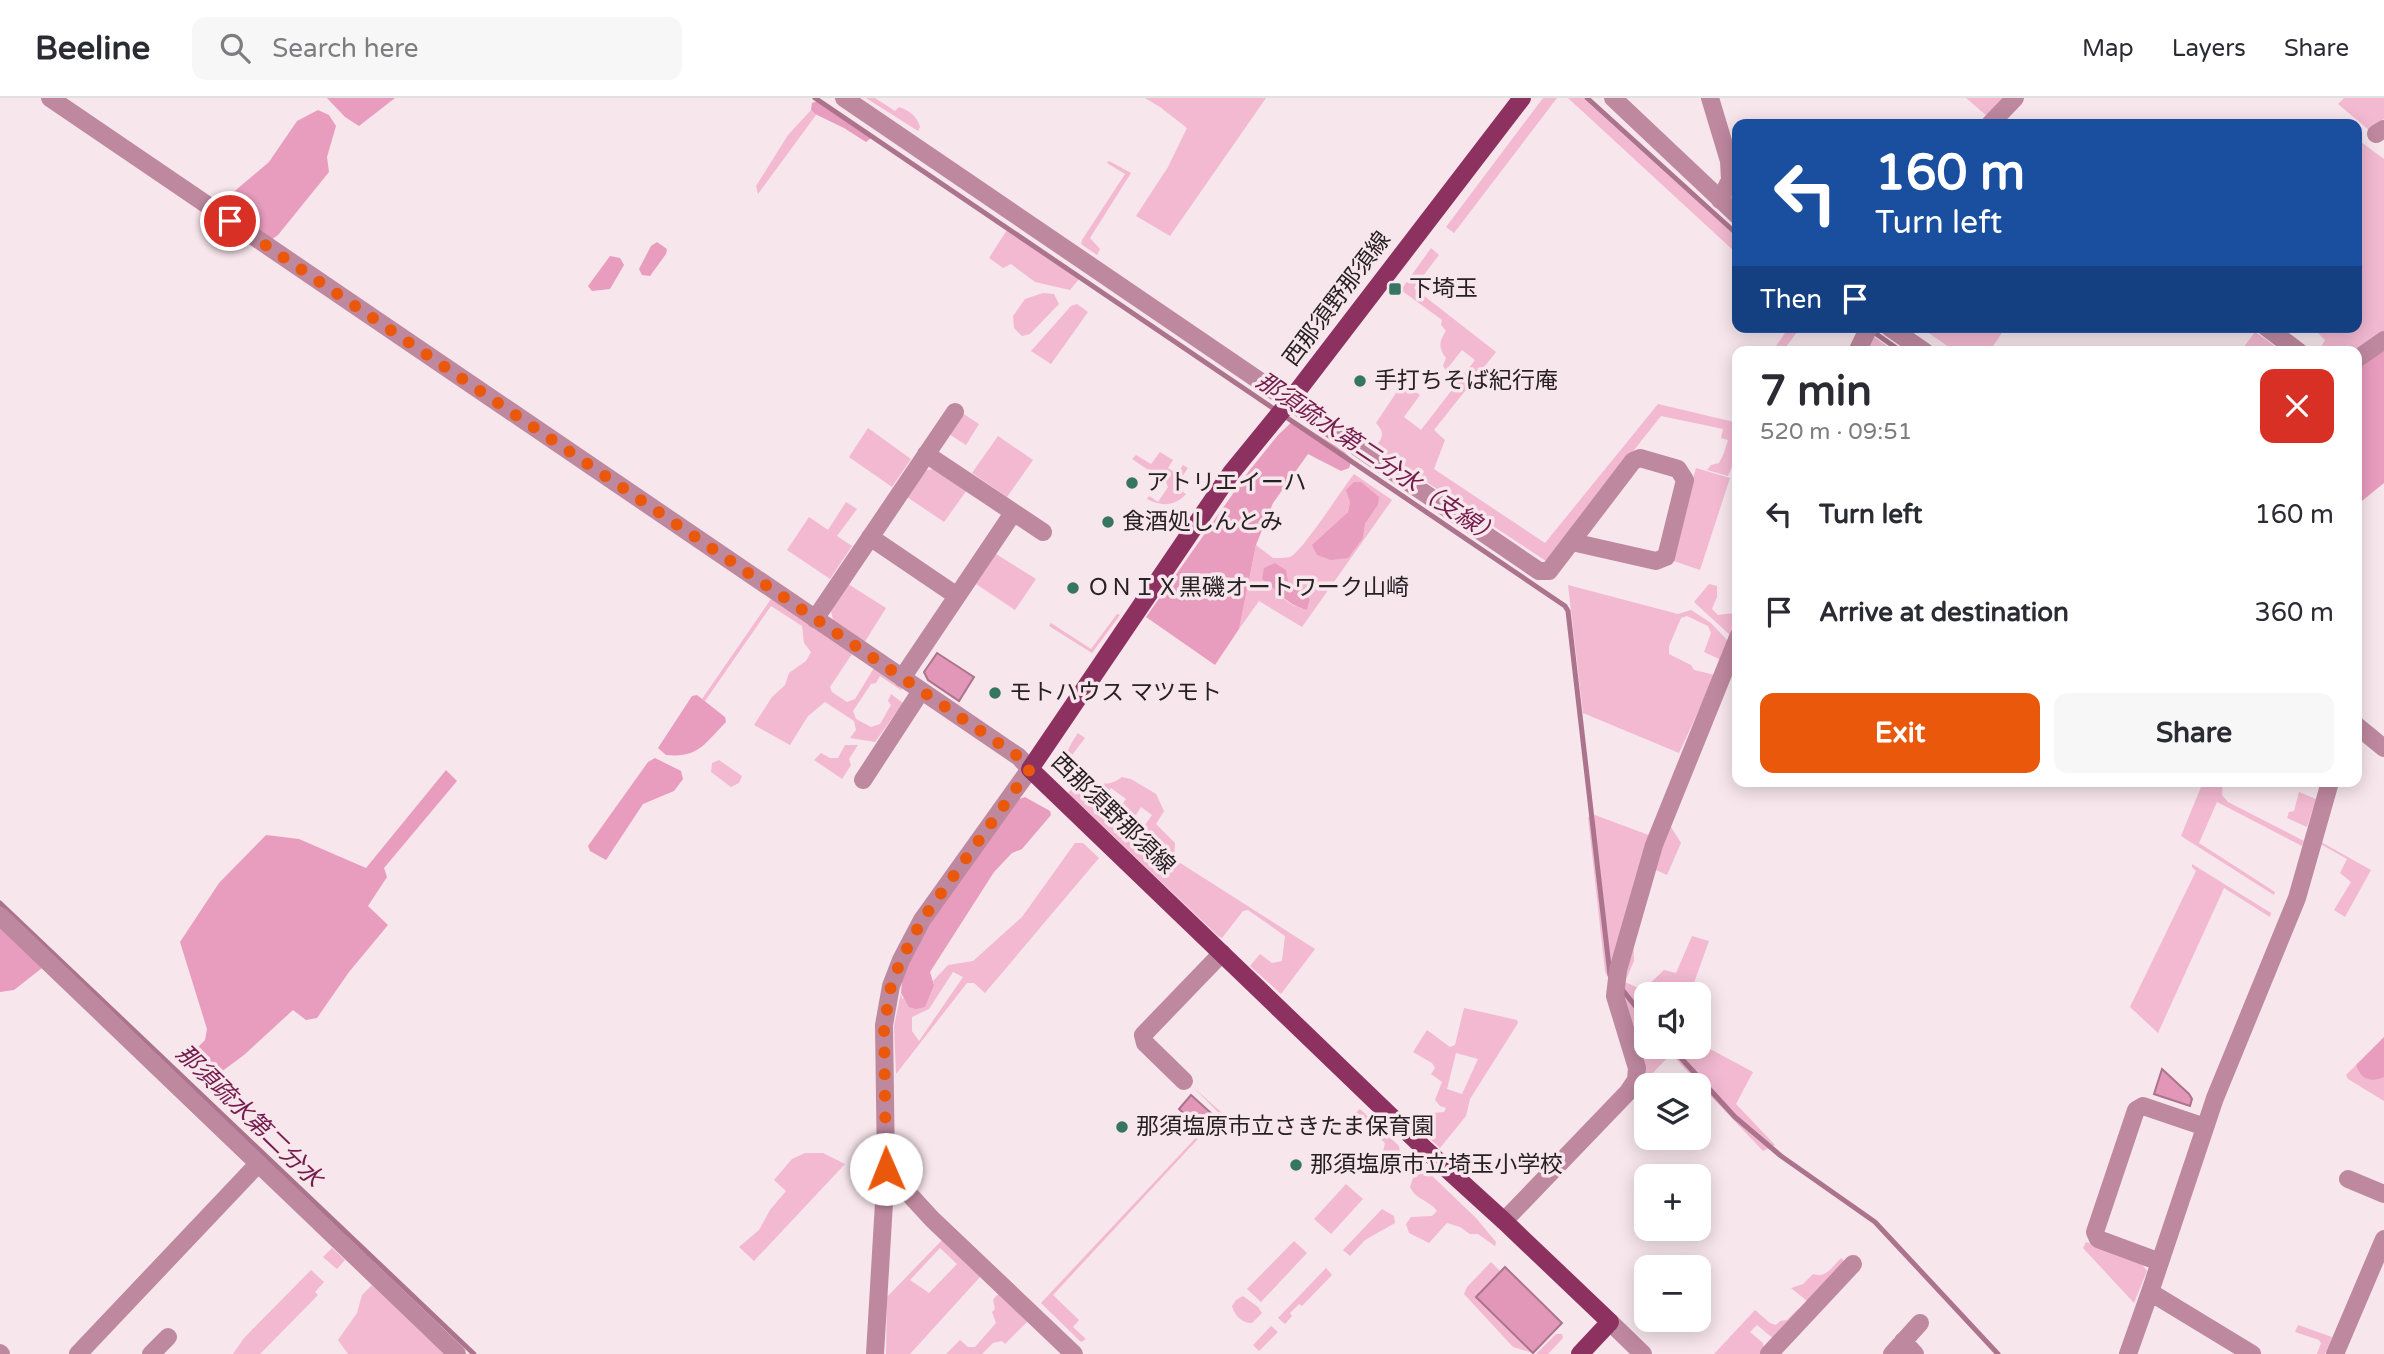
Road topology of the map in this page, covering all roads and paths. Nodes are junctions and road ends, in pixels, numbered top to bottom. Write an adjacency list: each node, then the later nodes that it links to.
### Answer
1 (50, 98): 24 (street)
2 (844, 98): 16 (street)
3 (1522, 98): 16 (main road, 西那須野那須線)
4 (1613, 98): 8 (street)
5 (1710, 98): 8 (street)
6 (2015, 98): 7 (street)
7 (1997, 119)
8 (1720, 200): 9 (street)
9 (1732, 211)
10 (1898, 333): 13 (street)
11 (2274, 333): 14 (street)
12 (2384, 340): 15 (street)
13 (1916, 346)
14 (2291, 346)
15 (2362, 355)
16 (1289, 402): 22 (street); 30 (main road, 西那須野那須線)
17 (955, 412): 18 (street)
18 (926, 454): 19 (street); 21 (street)
19 (1013, 513): 20 (street); 23 (street)
20 (1043, 533)
21 (870, 537): 23 (street); 24 (street)
22 (1572, 542): 22 (street)
23 (957, 596): 26 (street)
24 (815, 619): 26 (street)
25 (1732, 652): 41 (street)
26 (902, 678): 27 (street)
27 (921, 691): 30 (street); 31 (street)
28 (2362, 730): 29 (street)
29 (2384, 748)
30 (1030, 769): 34 (main road, 西那須野那須線); 38 (street)
31 (863, 780)
32 (2329, 787): 36 (street)
33 (0, 916): 37 (street)
34 (1222, 953): 35 (street); 41 (main road, 西那須野那須線)
35 (1184, 1081)
36 (2205, 1127): 43 (street); 43 (street)
37 (258, 1164): 50 (street); 52 (street)
38 (886, 1169): 53 (street); 54 (street)
39 (2348, 1179): 40 (street)
40 (2384, 1194)
41 (1504, 1221): 46 (main road, 西那須野那須線)
42 (2384, 1239): 60 (street)
43 (2160, 1262): 45 (street)
44 (1853, 1264): 57 (street)
45 (2150, 1292): 58 (street); 59 (street)
46 (1610, 1322): 55 (main road); 56 (street)
47 (1920, 1323): 49 (street)
48 (168, 1337): 51 (street)
49 (1904, 1350)
50 (78, 1354)
51 (151, 1354)
52 (457, 1354)
53 (875, 1354)
54 (1074, 1354)
55 (1580, 1354)
56 (1643, 1354)
57 (1769, 1354)
58 (2128, 1354)
59 (2252, 1354)
60 (2335, 1354)

